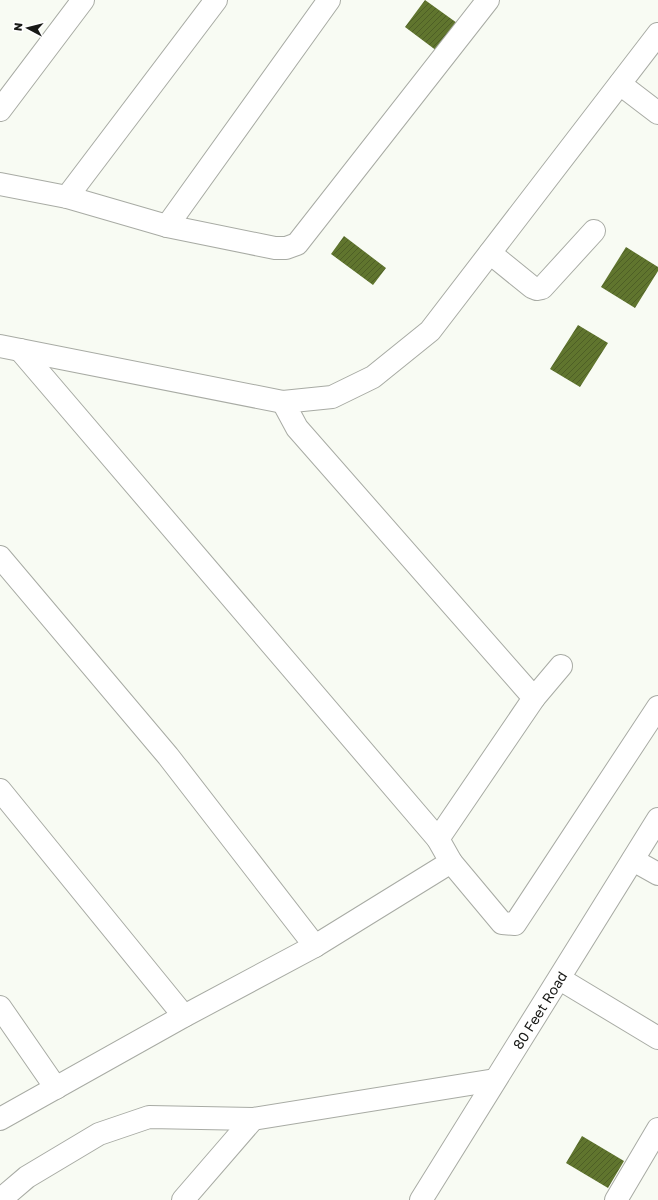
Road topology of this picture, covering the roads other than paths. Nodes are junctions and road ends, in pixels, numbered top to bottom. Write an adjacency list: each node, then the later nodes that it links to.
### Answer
1 (83, 0): 7 (street)
2 (216, 0): 10 (street)
3 (329, 0): 11 (street)
4 (482, 2): 11 (street)
5 (658, 34): 6 (street)
6 (620, 84): 8 (street); 13 (street)
7 (0, 110)
8 (658, 113)
9 (0, 184): 10 (street)
10 (67, 197): 11 (street)
11 (167, 226)
12 (594, 231): 13 (street)
13 (490, 253): 15 (street)
14 (10, 348): 15 (street); 22 (street)
15 (283, 402): 18 (street)
16 (0, 557): 26 (street)
17 (560, 666): 18 (street)
18 (534, 698): 22 (street)
19 (658, 707): 24 (street)
20 (0, 790): 29 (street)
21 (658, 818): 23 (street, 80 Feet Road)
22 (438, 839): 24 (street)
23 (633, 860): 25 (street); 27 (street, 80 Feet Road)
24 (451, 862): 26 (street)
25 (658, 874)
26 (315, 946): 29 (street)
27 (560, 979): 30 (street); 31 (street, 80 Feet Road)
28 (0, 1007): 32 (street)
29 (184, 1016): 32 (street)
30 (658, 1038)
31 (495, 1080): 34 (street); 38 (street, 80 Feet Road)
32 (56, 1088): 33 (street)
33 (0, 1118)
34 (253, 1119): 36 (street); 37 (street)
35 (658, 1129): 39 (street)
36 (0, 1200)
37 (183, 1200)
38 (421, 1200)
39 (616, 1200)

